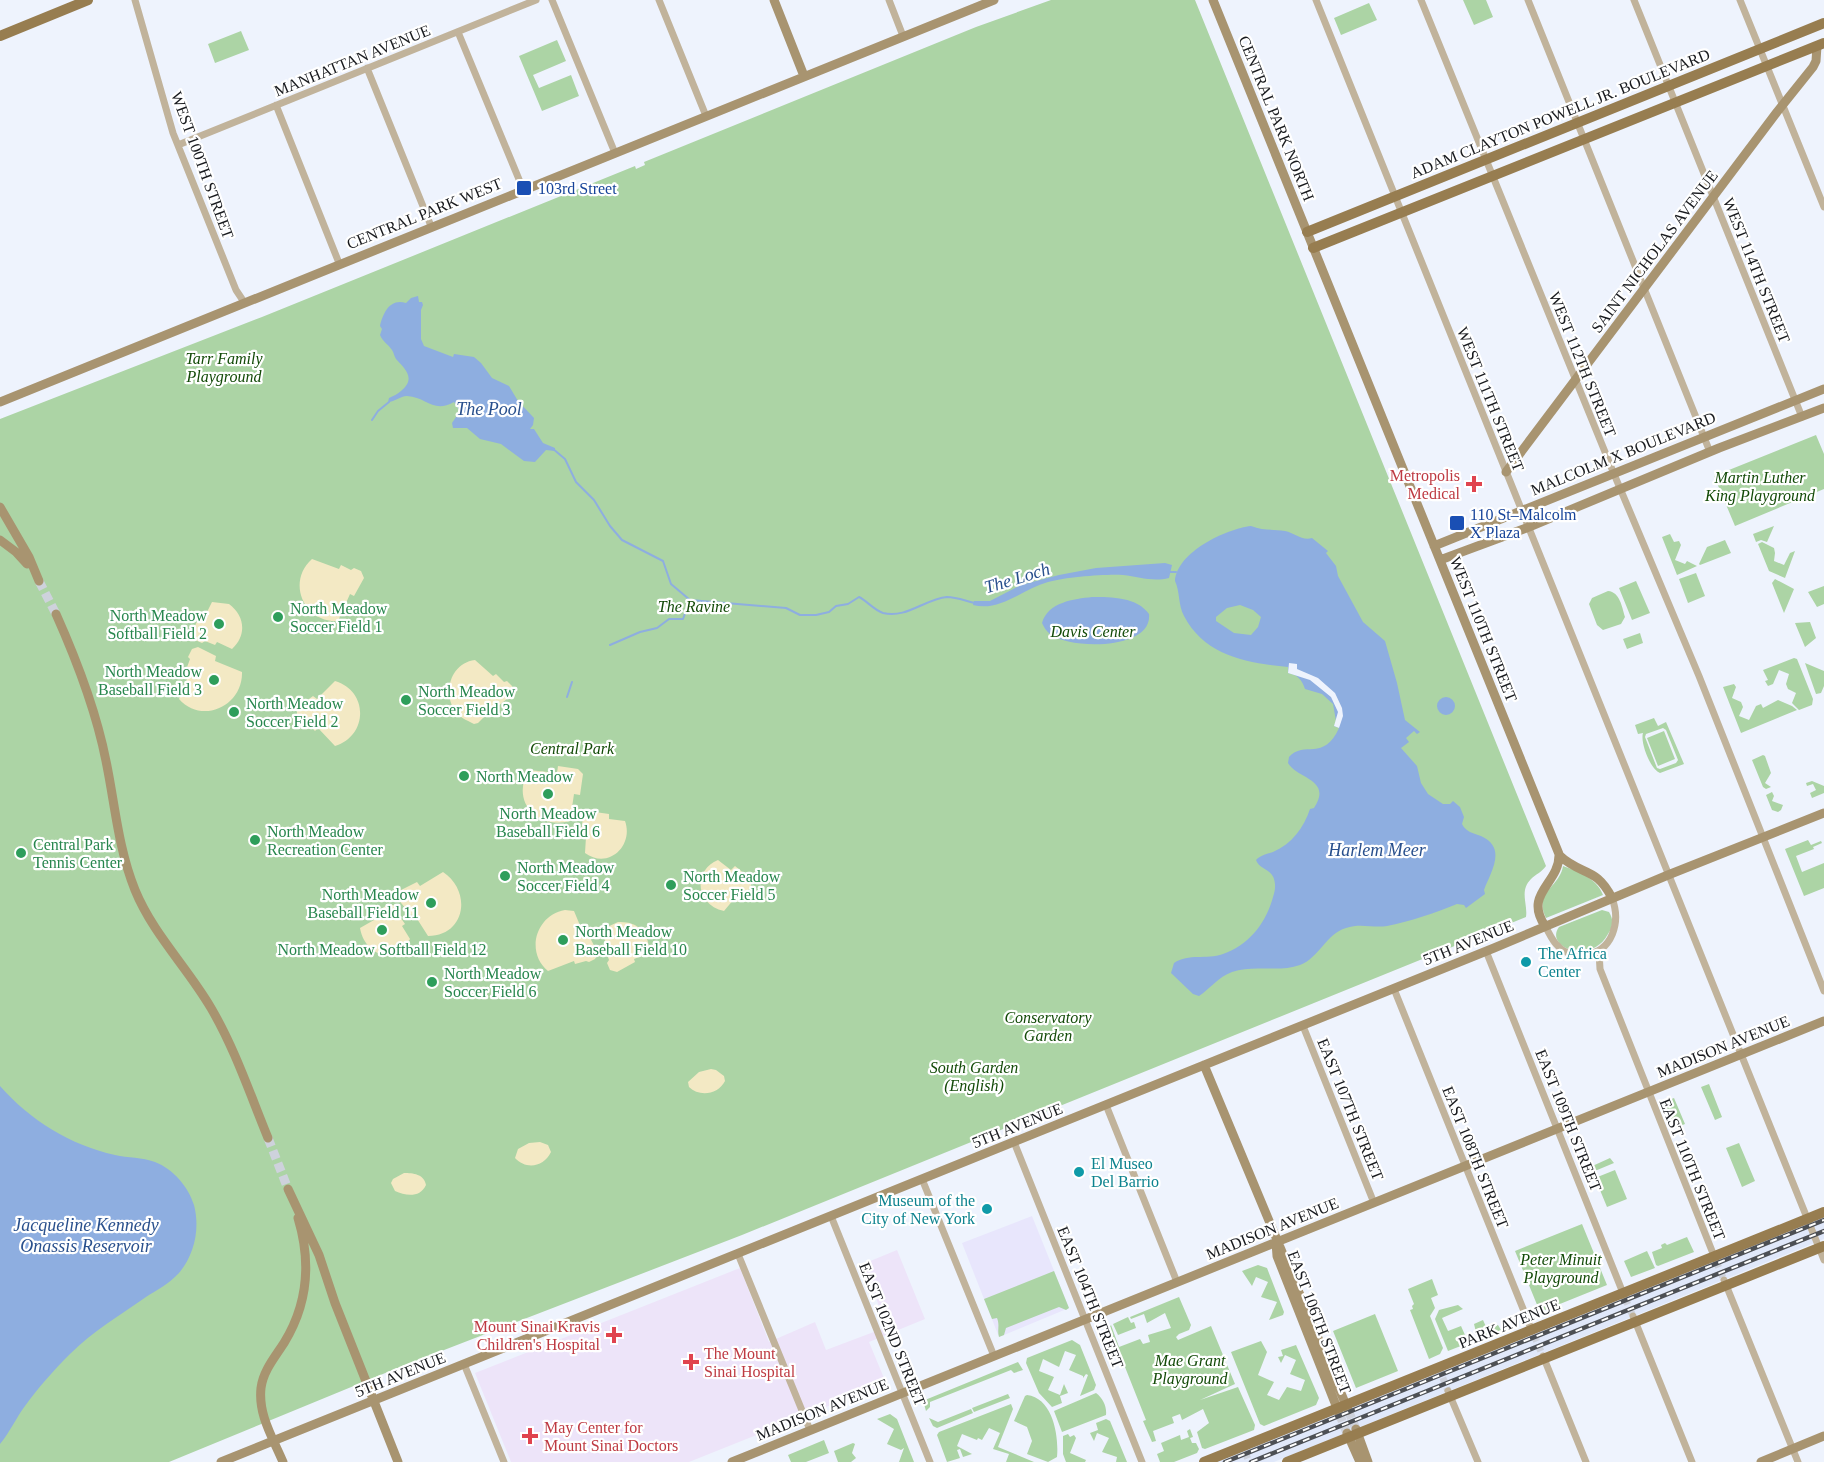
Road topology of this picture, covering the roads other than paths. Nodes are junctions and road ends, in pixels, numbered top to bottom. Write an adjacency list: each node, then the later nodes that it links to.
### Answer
1 (88, 0): 17 (main road)
2 (135, 0): 31 (street, WEST 100TH STREET)
3 (536, 0): 16 (street, MANHATTAN AVENUE)
4 (552, 0): 32 (street)
5 (659, 0): 28 (street)
6 (774, 0): 23 (main road)
7 (889, 0): 18 (street)
8 (994, 0): 18 (main road, CENTRAL PARK WEST)
9 (1213, 0): 41 (main road, CENTRAL PARK NORTH)
10 (1316, 0): 36 (street, WEST 111TH STREET)
11 (1421, 0): 33 (street, WEST 112TH STREET)
12 (1527, 0): 29 (street)
13 (1634, 0): 24 (street, WEST 114TH STREET)
14 (1740, 0): 20 (street)
15 (1824, 23): 20 (main road, ADAM CLAYTON POWELL JR. BOULEVARD)
16 (458, 32): 22 (street, MANHATTAN AVENUE); 35 (street)
17 (0, 36)
18 (903, 36): 23 (main road, CENTRAL PARK WEST)
19 (1821, 45): 21 (main road, ADAM CLAYTON POWELL JR. BOULEVARD); 27 (main road, SAINT NICHOLAS AVENUE)
20 (1760, 48): 21 (street); 24 (main road, ADAM CLAYTON POWELL JR. BOULEVARD)
21 (1767, 66): 25 (main road, ADAM CLAYTON POWELL JR. BOULEVARD); 27 (street)
22 (367, 68): 26 (street, MANHATTAN AVENUE); 40 (street)
23 (804, 76): 28 (main road, CENTRAL PARK WEST)
24 (1668, 85): 25 (street, WEST 114TH STREET); 29 (main road, ADAM CLAYTON POWELL JR. BOULEVARD)
25 (1676, 104): 30 (main road, ADAM CLAYTON POWELL JR. BOULEVARD); 37 (street, WEST 114TH STREET)
26 (276, 105): 31 (street, MANHATTAN AVENUE); 43 (street)
27 (1783, 105): 37 (main road, SAINT NICHOLAS AVENUE); 38 (street)
28 (706, 116): 32 (main road, CENTRAL PARK WEST)
29 (1577, 122): 30 (street); 33 (main road, ADAM CLAYTON POWELL JR. BOULEVARD)
30 (1584, 141): 34 (main road, ADAM CLAYTON POWELL JR. BOULEVARD); 44 (street)
31 (178, 145): 45 (street, WEST 100TH STREET)
32 (615, 153): 35 (main road, CENTRAL PARK WEST)
33 (1485, 159): 34 (street, WEST 112TH STREET); 36 (main road, ADAM CLAYTON POWELL JR. BOULEVARD)
34 (1492, 177): 39 (main road, ADAM CLAYTON POWELL JR. BOULEVARD); 46 (street, WEST 112TH STREET)
35 (523, 189): 40 (main road, CENTRAL PARK WEST)
36 (1395, 196): 39 (street, WEST 111TH STREET); 41 (main road, ADAM CLAYTON POWELL JR. BOULEVARD)
37 (1713, 197): 44 (main road, SAINT NICHOLAS AVENUE); 48 (street, WEST 114TH STREET)
38 (1824, 207)
39 (1402, 214): 42 (main road, ADAM CLAYTON POWELL JR. BOULEVARD); 54 (street, WEST 111TH STREET)
40 (431, 226): 43 (main road, CENTRAL PARK WEST)
41 (1307, 232): 42 (main road, CENTRAL PARK NORTH)
42 (1313, 248): 61 (main road, WEST 110TH STREET)
43 (339, 263): 45 (main road, CENTRAL PARK WEST)
44 (1644, 290): 46 (main road, SAINT NICHOLAS AVENUE); 52 (street)
45 (244, 302): 49 (main road, CENTRAL PARK WEST)
46 (1575, 380): 54 (main road, SAINT NICHOLAS AVENUE); 55 (street, WEST 112TH STREET)
47 (1824, 388): 48 (main road, MALCOLM X BOULEVARD)
48 (1796, 400): 51 (street, WEST 114TH STREET); 52 (main road, MALCOLM X BOULEVARD)
49 (0, 402)
50 (1824, 408): 51 (main road, MALCOLM X BOULEVARD)
51 (1802, 417): 53 (main road, MALCOLM X BOULEVARD)
52 (1704, 436): 53 (street); 55 (main road, MALCOLM X BOULEVARD)
53 (1710, 452): 56 (main road, MALCOLM X BOULEVARD)
54 (1506, 472): 58 (street, WEST 111TH STREET)
55 (1614, 474): 56 (street, WEST 112TH STREET); 58 (main road, MALCOLM X BOULEVARD)
56 (1620, 489): 59 (main road, MALCOLM X BOULEVARD); 65 (street, WEST 112TH STREET)
57 (0, 507): 60 (main road)
58 (1522, 511): 59 (street, WEST 111TH STREET); 61 (main road, MALCOLM X BOULEVARD)
59 (1529, 527): 62 (main road, MALCOLM X BOULEVARD); 67 (street, WEST 111TH STREET)
60 (0, 540)
61 (1434, 546): 62 (main road, WEST 110TH STREET)
62 (1440, 561): 66 (main road, WEST 110TH STREET)
63 (56, 614): 81 (main road)
64 (1824, 813): 65 (main road, 5TH AVENUE)
65 (1762, 838): 67 (main road, 5TH AVENUE); 73 (street, WEST 112TH STREET)
66 (1559, 855): 68 (main road); 69 (main road)
67 (1668, 875): 68 (main road, 5TH AVENUE); 76 (street, WEST 111TH STREET)
68 (1612, 898): 69 (main road, 5TH AVENUE); 71 (street)
69 (1545, 926): 70 (main road, 5TH AVENUE); 71 (street)
70 (1486, 951): 72 (main road, 5TH AVENUE); 80 (street, EAST 109TH STREET)
71 (1599, 952): 78 (street, EAST 110TH STREET)
72 (1394, 989): 75 (main road, 5TH AVENUE); 83 (street, EAST 108TH STREET)
73 (1824, 991)
74 (1824, 1021): 76 (main road, MADISON AVENUE)
75 (1303, 1026): 77 (main road, 5TH AVENUE); 87 (street, EAST 107TH STREET)
76 (1741, 1055): 78 (main road, MADISON AVENUE); 90 (street, WEST 111TH STREET)
77 (1204, 1065): 79 (main road, 5TH AVENUE); 91 (main road, EAST 106TH STREET)
78 (1647, 1092): 80 (main road, MADISON AVENUE); 94 (street, EAST 110TH STREET)
79 (1106, 1105): 82 (main road, 5TH AVENUE); 96 (street)
80 (1557, 1129): 83 (main road, MADISON AVENUE); 98 (street, EAST 109TH STREET)
81 (268, 1138)
82 (1014, 1142): 84 (main road, 5TH AVENUE); 99 (street, EAST 104TH STREET)
83 (1466, 1166): 87 (main road, MADISON AVENUE); 101 (street, EAST 108TH STREET)
84 (922, 1179): 89 (main road, 5TH AVENUE); 102 (street)
85 (288, 1189): 86 (main road)
86 (292, 1199): 107 (main road); 112 (main road)
87 (1374, 1203): 91 (main road, MADISON AVENUE)
88 (1824, 1212): 90 (main road, PARK AVENUE)
89 (831, 1216): 93 (main road, 5TH AVENUE); 105 (street, EAST 102ND STREET)
90 (1808, 1218): 92 (street, WEST 111TH STREET); 94 (main road, PARK AVENUE)
91 (1276, 1242): 96 (main road, MADISON AVENUE); 108 (main road, EAST 106TH STREET)
92 (1822, 1247): 95 (street, WEST 111TH STREET); 97 (main road)
93 (738, 1254): 104 (main road, 5TH AVENUE); 109 (street)
94 (1715, 1259): 98 (main road, PARK AVENUE)
95 (1824, 1260)
96 (1177, 1282): 99 (main road, MADISON AVENUE)
97 (1725, 1283): 100 (main road); 113 (street)
98 (1624, 1295): 101 (main road, PARK AVENUE)
99 (1085, 1318): 102 (main road, MADISON AVENUE); 120 (street, EAST 104TH STREET)
100 (1634, 1319): 103 (main road); 127 (street)
101 (1533, 1332): 108 (main road, PARK AVENUE)
102 (994, 1356): 105 (main road, MADISON AVENUE)
103 (1543, 1356): 106 (main road); 126 (street)
104 (464, 1364): 107 (main road, 5TH AVENUE); 117 (street)
105 (902, 1393): 109 (main road, MADISON AVENUE); 119 (street, EAST 102ND STREET)
106 (1450, 1394): 110 (main road); 125 (street)
107 (374, 1401): 112 (main road, 5TH AVENUE); 116 (main road)
108 (1342, 1409): 121 (main road, PARK AVENUE)
109 (810, 1430): 118 (main road, MADISON AVENUE)
110 (1352, 1433): 122 (main road); 123 (main road); 124 (main road)
111 (1824, 1436): 113 (main road)
112 (274, 1441): 114 (main road, 5TH AVENUE); 115 (main road)
113 (1792, 1449): 128 (main road); 129 (street)
114 (221, 1462)
115 (283, 1462)
116 (398, 1462)
117 (504, 1462)
118 (732, 1462)
119 (930, 1462)
120 (1142, 1462)
121 (1204, 1462)
122 (1287, 1462)
123 (1360, 1462)
124 (1368, 1462)
125 (1478, 1462)
126 (1586, 1462)
127 (1692, 1462)
128 (1761, 1462)
129 (1798, 1462)

